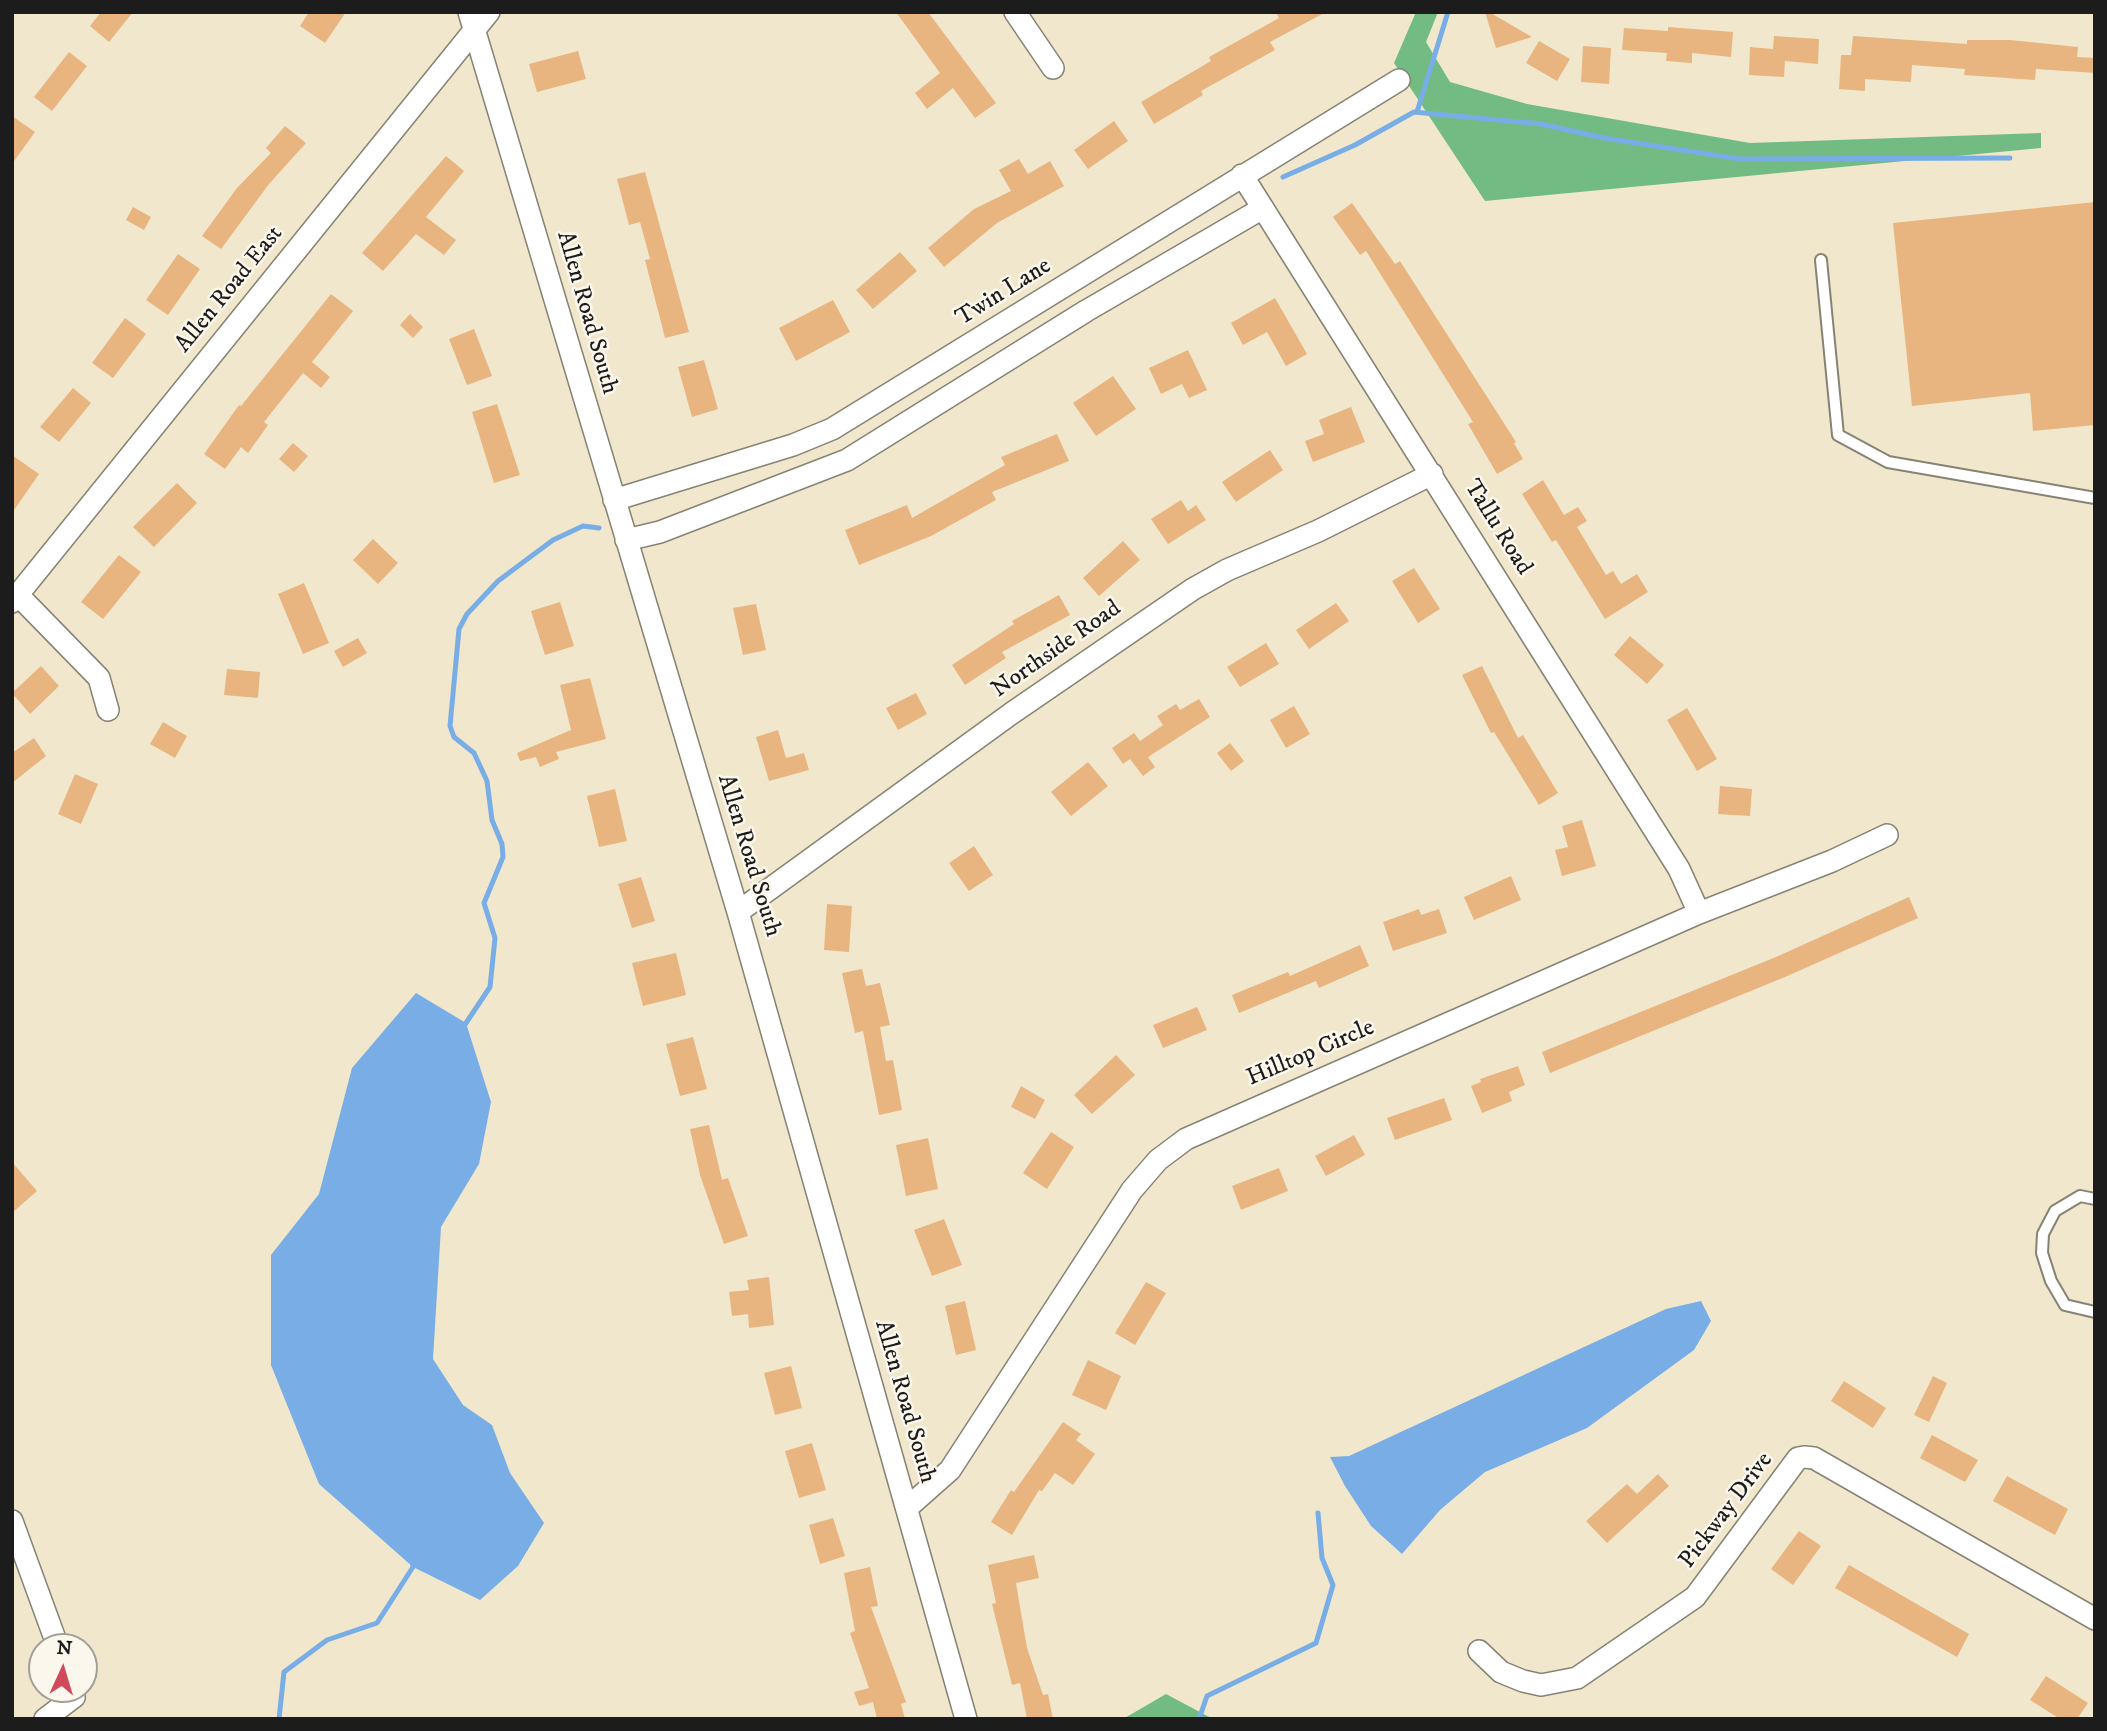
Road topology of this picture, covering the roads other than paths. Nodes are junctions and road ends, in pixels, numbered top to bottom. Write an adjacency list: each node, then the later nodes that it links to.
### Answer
1 (489, 12): 3 (street, Allen Road East)
2 (1015, 12): 4 (street)
3 (471, 22): 11 (street, Allen Road South); 13 (street, Allen Road East)
4 (1053, 68)
5 (1399, 80): 6 (street, Twin Lane)
6 (1242, 176): 7 (street, Tallu Road); 11 (street, Twin Lane)
7 (1263, 208): 9 (street, Tallu Road); 12 (street)
8 (1821, 260): 10 (lane)
9 (1432, 474): 16 (street, Northside Road); 17 (street, Tallu Road)
10 (2095, 498)
11 (614, 500): 12 (street, Allen Road South)
12 (626, 540): 16 (street, Allen Road South)
13 (15, 599): 14 (street)
14 (108, 710)
15 (1887, 835): 17 (street, Hilltop Circle)
16 (737, 912): 20 (street, Allen Road South)
17 (1699, 913): 20 (street, Hilltop Circle)
18 (2095, 1199): 19 (lane)
19 (2095, 1312)
20 (907, 1508): 27 (street, Allen Road South)
21 (12, 1521): 23 (street)
22 (2095, 1619): 24 (street, Pickway Drive)
23 (53, 1633)
24 (1479, 1651)
25 (62, 1703): 26 (street)
26 (45, 1719)
27 (966, 1719)

